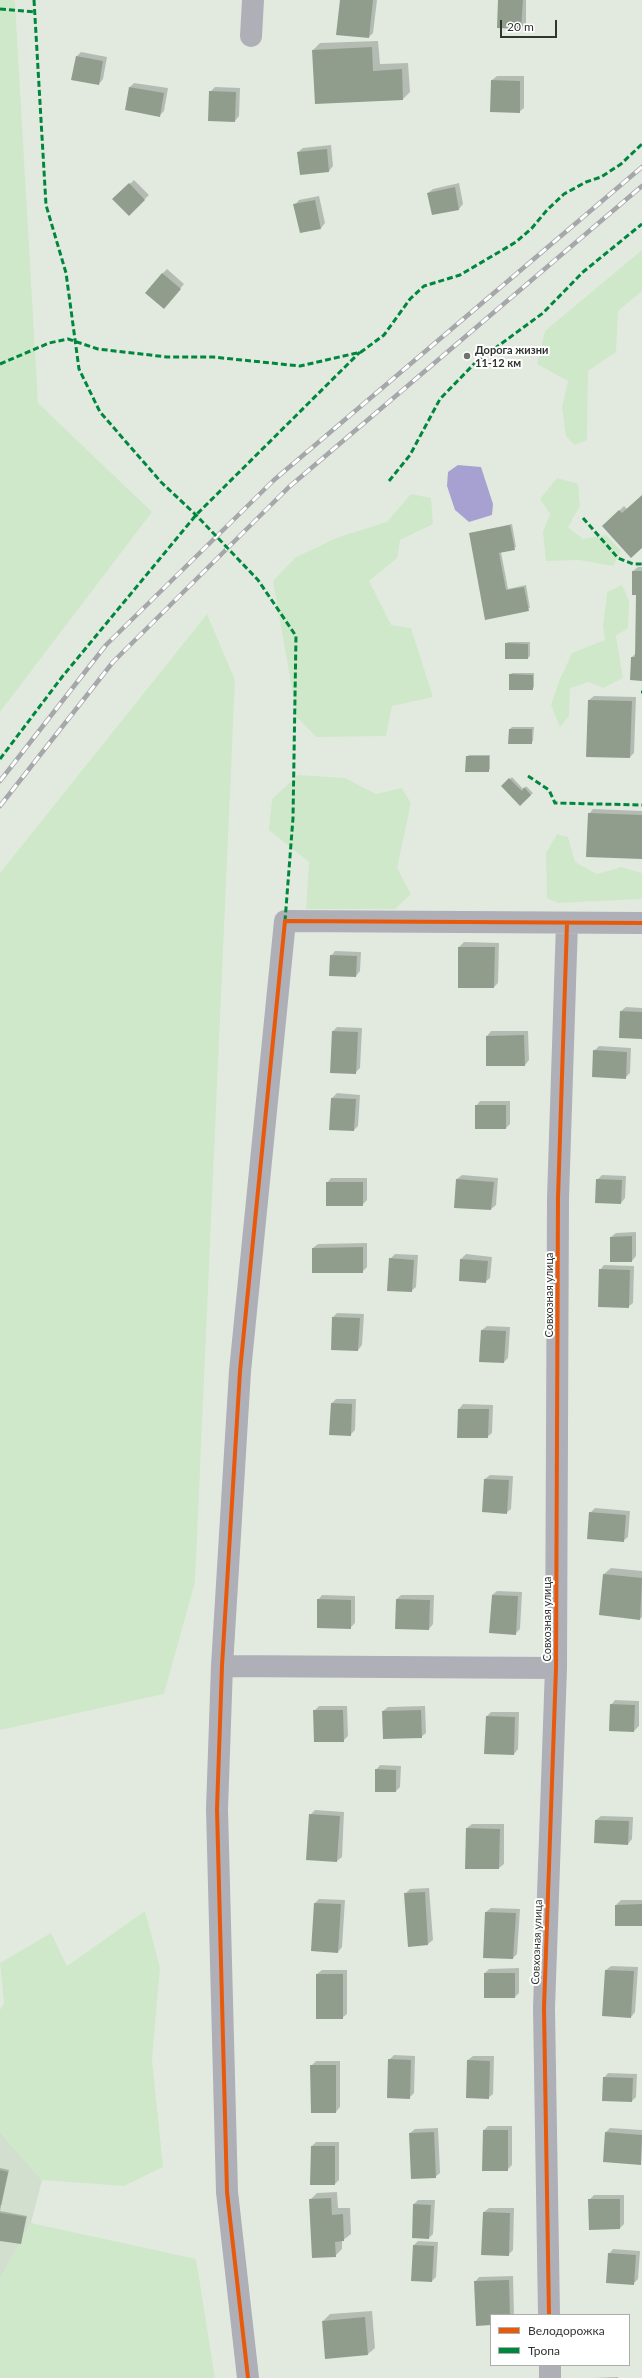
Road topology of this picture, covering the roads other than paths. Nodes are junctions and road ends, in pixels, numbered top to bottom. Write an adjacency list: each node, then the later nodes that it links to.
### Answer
1 (253, 0): 2 (street)
2 (251, 36)
3 (567, 923): 4 (street); 5 (street); 6 (street, Совхозная улица)
4 (642, 923)
5 (222, 1666): 6 (street); 9 (street)
6 (556, 1668): 7 (street, Совхозная улица)
7 (549, 2314)
8 (550, 2366): 10 (street)
9 (248, 2378)
10 (550, 2378)

